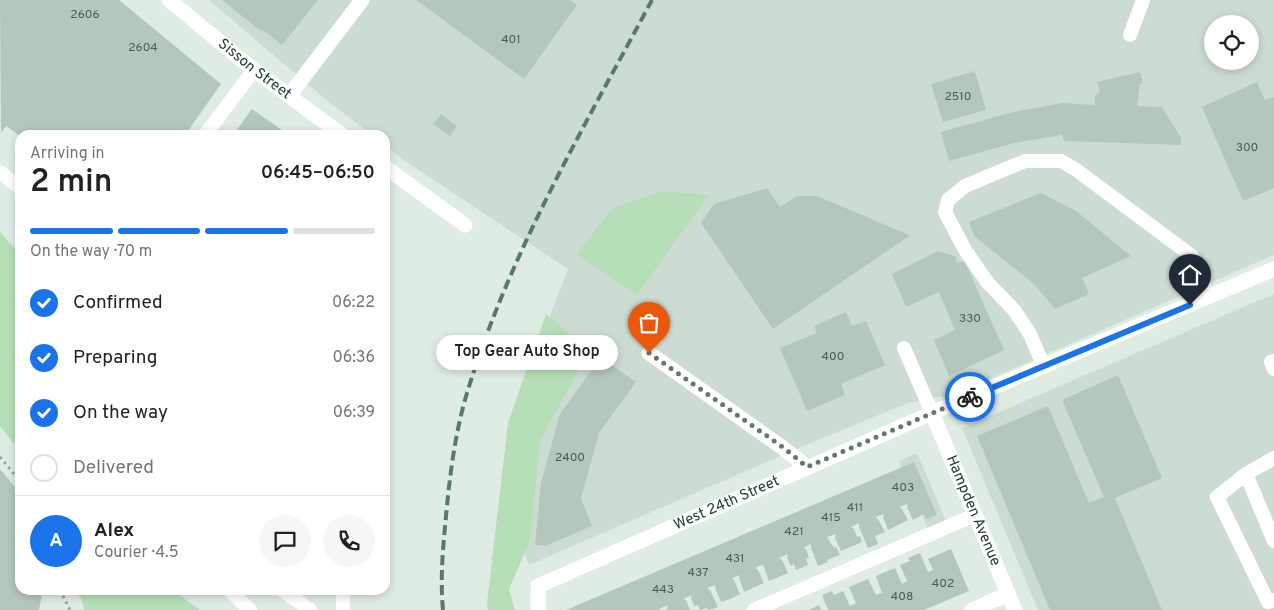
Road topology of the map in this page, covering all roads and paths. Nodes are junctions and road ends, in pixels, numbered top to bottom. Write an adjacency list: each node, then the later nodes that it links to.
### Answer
1 (169, 0): 5 (street, Sisson Street)
2 (362, 0): 6 (street)
3 (1143, 0): 4 (lane)
4 (1130, 34)
5 (254, 70): 6 (street, Sisson Street); 7 (lane)
6 (288, 96): 8 (street, Sisson Street)
7 (209, 130)
8 (335, 130)
9 (390, 170): 12 (street)
10 (0, 172): 11 (lane)
11 (15, 184)
12 (465, 225)
13 (1274, 269): 14 (street, West 24th Street)
14 (1208, 297): 18 (street, West 24th Street); 18 (lane)
15 (904, 348): 20 (lane)
16 (649, 353): 23 (street)
17 (1274, 361): 19 (lane)
18 (1044, 367): 20 (street, West 24th Street)
19 (1274, 369)
20 (932, 413): 23 (street, West 24th Street); 26 (street, Hampden Avenue)
21 (0, 457): 24 (path)
22 (1274, 458): 25 (lane)
23 (807, 467): 38 (street, West 24th Street)
24 (15, 474)
25 (1246, 474): 27 (lane); 33 (lane)
26 (975, 515): 28 (street, Hampden Avenue); 39 (lane)
27 (1274, 541)
28 (1008, 594): 40 (street); 41 (street, Hampden Avenue)
29 (62, 595): 34 (path)
30 (234, 595): 35 (lane)
31 (289, 595): 36 (lane)
32 (344, 595): 37 (lane)
33 (1274, 600)
34 (70, 610)
35 (250, 610)
36 (310, 610)
37 (343, 610)
38 (538, 610)
39 (754, 610)
40 (972, 610)
41 (1015, 610)

